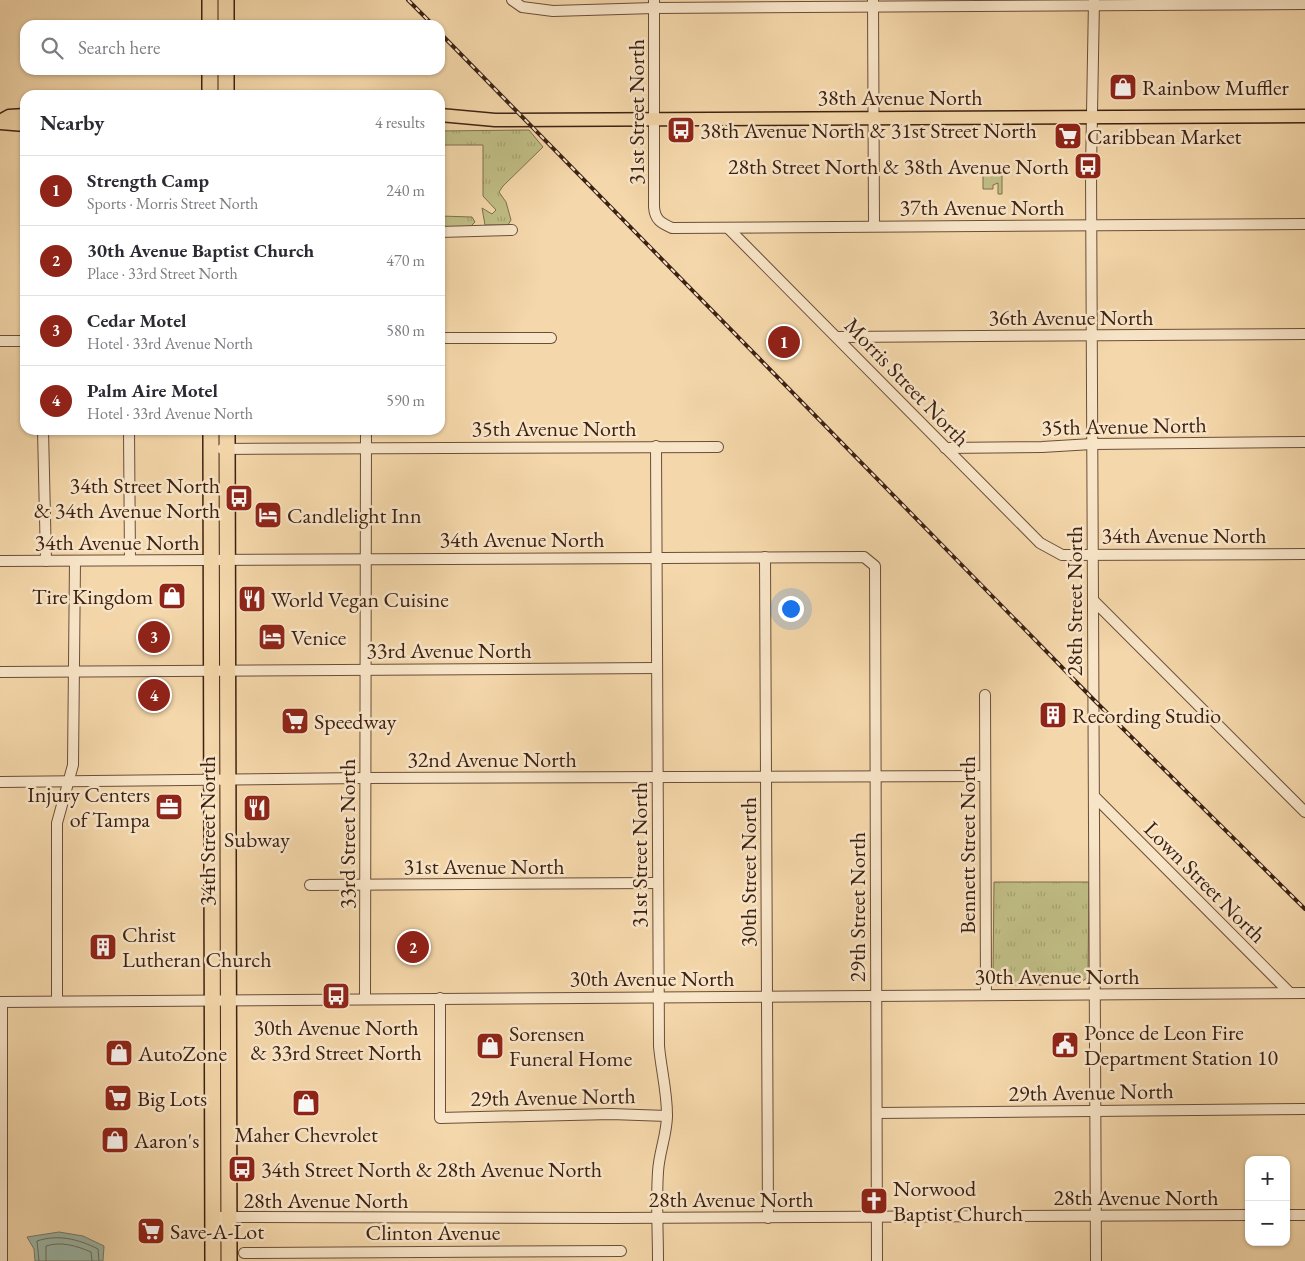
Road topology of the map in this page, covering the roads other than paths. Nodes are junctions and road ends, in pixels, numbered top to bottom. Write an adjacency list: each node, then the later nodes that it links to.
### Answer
1 (210, 0): 8 (highway)
2 (226, 0): 9 (highway)
3 (512, 0): 5 (street)
4 (1094, 3): 6 (street); 7 (street); 16 (street, 28th Street North)
5 (654, 4): 6 (street); 19 (street, 31st Street North)
6 (873, 4): 18 (street)
7 (1305, 4)
8 (210, 20)
9 (226, 20)
10 (210, 75): 12 (highway)
11 (226, 75): 13 (highway)
12 (210, 90)
13 (226, 90)
14 (445, 115): 20 (main road, 38th Avenue North)
15 (20, 116): 21 (main road)
16 (1093, 116): 17 (main road, 38th Avenue North); 18 (main road, 38th Avenue North); 27 (street, 28th Street North)
17 (1305, 116)
18 (874, 117): 19 (main road, 38th Avenue North); 26 (street)
19 (656, 118): 20 (main road, 38th Avenue North); 24 (street, 31st Street North)
20 (495, 120): 23 (main road, 38th Avenue North)
21 (0, 122): 22 (main road)
22 (20, 124)
23 (445, 124)
24 (660, 222): 28 (street, 37th Avenue North)
25 (1305, 224): 27 (street, 37th Avenue North)
26 (874, 225): 27 (street, 37th Avenue North); 28 (street, 37th Avenue North)
27 (1092, 226): 32 (street, 28th Street North)
28 (728, 228): 33 (street, Morris Street North)
29 (512, 230): 30 (street)
30 (445, 232)
31 (1305, 334): 32 (street, 36th Avenue North)
32 (1092, 336): 33 (street, 36th Avenue North); 44 (street, 28th Street North)
33 (838, 337): 49 (street, Morris Street North)
34 (445, 338): 35 (street)
35 (551, 338)
36 (20, 340): 37 (street)
37 (0, 341)
38 (43, 435): 60 (street)
39 (130, 435): 58 (street)
40 (211, 435): 47 (highway, 34th Street North)
41 (227, 435): 50 (highway, 34th Street North)
42 (366, 435): 48 (street, 33rd Street North)
43 (1305, 442): 44 (street, 35th Avenue North)
44 (1092, 444): 49 (street, 35th Avenue North); 51 (street, 28th Street North)
45 (656, 446): 46 (street, 35th Avenue North); 48 (street, 35th Avenue North); 56 (street, 31st Street North)
46 (718, 447)
47 (211, 448): 50 (street, 35th Avenue North); 62 (highway, 34th Street North)
48 (366, 448): 50 (street, 35th Avenue North); 57 (street, 33rd Street North)
49 (945, 448): 53 (street, Morris Street North)
50 (227, 449): 63 (highway, 34th Street North)
51 (1093, 554): 52 (street, 34th Avenue North); 53 (street, 34th Avenue North); 64 (street, 28th Street North)
52 (1305, 554)
53 (1062, 555)
54 (765, 557): 55 (street, 34th Avenue North); 56 (street, 34th Avenue North); 72 (street, 30th Street North)
55 (864, 557): 73 (street, 29th Street North)
56 (656, 558): 57 (street, 34th Avenue North); 65 (street, 31st Street North)
57 (365, 559): 63 (street, 34th Avenue North); 68 (street, 33rd Street North)
58 (130, 560): 61 (street, 34th Avenue North); 62 (street, 34th Avenue North)
59 (0, 561): 60 (street, 34th Avenue North)
60 (46, 561): 61 (street, 34th Avenue North)
61 (75, 561): 69 (street)
62 (211, 561): 63 (street, 34th Avenue North); 66 (highway, 34th Street North)
63 (227, 561): 67 (highway, 34th Street North)
64 (1093, 600): 81 (street, 28th Street North); 82 (street)
65 (658, 668): 68 (street, 33rd Avenue North); 75 (street, 31st Street North)
66 (212, 670): 67 (street, 33rd Avenue North); 69 (street, 33rd Avenue North); 77 (highway, 34th Street North)
67 (227, 670): 68 (street, 33rd Avenue North); 78 (highway, 34th Street North)
68 (365, 670): 76 (street, 33rd Street North)
69 (75, 671): 70 (street, 33rd Avenue North); 80 (street)
70 (0, 672)
71 (985, 695): 74 (street, Bennett Street North)
72 (766, 776): 73 (street, 32nd Avenue North); 75 (street, 32nd Avenue North); 92 (street, 30th Street North)
73 (875, 776): 74 (street, 32nd Avenue North); 93 (street, 29th Street North)
74 (985, 776): 91 (street, Bennett Street North)
75 (657, 777): 76 (street, 32nd Avenue North); 84 (street, 31st Street North)
76 (365, 778): 78 (street, 32nd Avenue North); 85 (street, 33rd Street North)
77 (212, 780): 78 (street, 32nd Avenue North); 80 (street, 32nd Avenue North); 86 (highway, 34th Street North)
78 (228, 780): 87 (highway, 34th Street North)
79 (0, 782): 80 (street, 32nd Avenue North)
80 (67, 782): 97 (street)
81 (1094, 796): 89 (street, 28th Street North); 90 (street, Lown Street North)
82 (1305, 812)
83 (310, 884): 85 (street, 31st Avenue North)
84 (658, 884): 85 (street, 31st Avenue North); 94 (street, 31st Street North)
85 (365, 885): 95 (street, 33rd Street North)
86 (212, 886): 87 (street); 99 (highway, 34th Street North)
87 (228, 886): 100 (highway, 34th Street North)
88 (1305, 993): 90 (street, 30th Avenue North)
89 (1094, 994): 90 (street, 30th Avenue North); 91 (street, 30th Avenue North); 103 (street, 28th Street North)
90 (1290, 994)
91 (986, 995): 93 (street, 30th Avenue North)
92 (768, 996): 93 (street, 30th Avenue North); 94 (street, 30th Avenue North); 115 (street, 30th Street North)
93 (876, 996): 104 (street, 29th Street North)
94 (659, 997): 96 (street, 30th Avenue North); 105 (street, 31st Street North)
95 (365, 998): 96 (street, 30th Avenue North); 100 (street, 30th Avenue North)
96 (440, 998): 105 (street, 29th Avenue North)
97 (57, 1001): 98 (street, 30th Avenue North); 99 (street, 30th Avenue North)
98 (1, 1002): 101 (street)
99 (212, 1002): 100 (street, 30th Avenue North); 110 (highway, 34th Street North)
100 (228, 1002): 113 (highway, 34th Street North)
101 (1, 1092): 106 (street)
102 (1305, 1109): 103 (street, 29th Avenue North)
103 (1095, 1110): 104 (street, 29th Avenue North); 112 (street, 28th Street North)
104 (877, 1113): 111 (street, 29th Street North)
105 (667, 1116): 114 (street, 31st Street North)
106 (1, 1179): 118 (street)
107 (1290, 1215): 108 (street)
108 (1305, 1215)
109 (1245, 1216): 112 (street, 28th Avenue North)
110 (213, 1217): 113 (street, 28th Avenue North); 119 (highway, 34th Street North)
111 (878, 1217): 112 (street, 28th Avenue North); 115 (street, 28th Avenue North); 122 (street, 29th Street North)
112 (1095, 1217): 123 (street, 28th Street North)
113 (229, 1218): 114 (street, 28th Avenue North); 120 (highway, 34th Street North)
114 (658, 1218): 115 (street, 28th Avenue North); 121 (street, 31st Street North)
115 (768, 1218)
116 (621, 1251): 117 (street, Clinton Avenue)
117 (244, 1253)
118 (2, 1261)
119 (213, 1261)
120 (229, 1261)
121 (658, 1261)
122 (878, 1261)
123 (1096, 1261)

